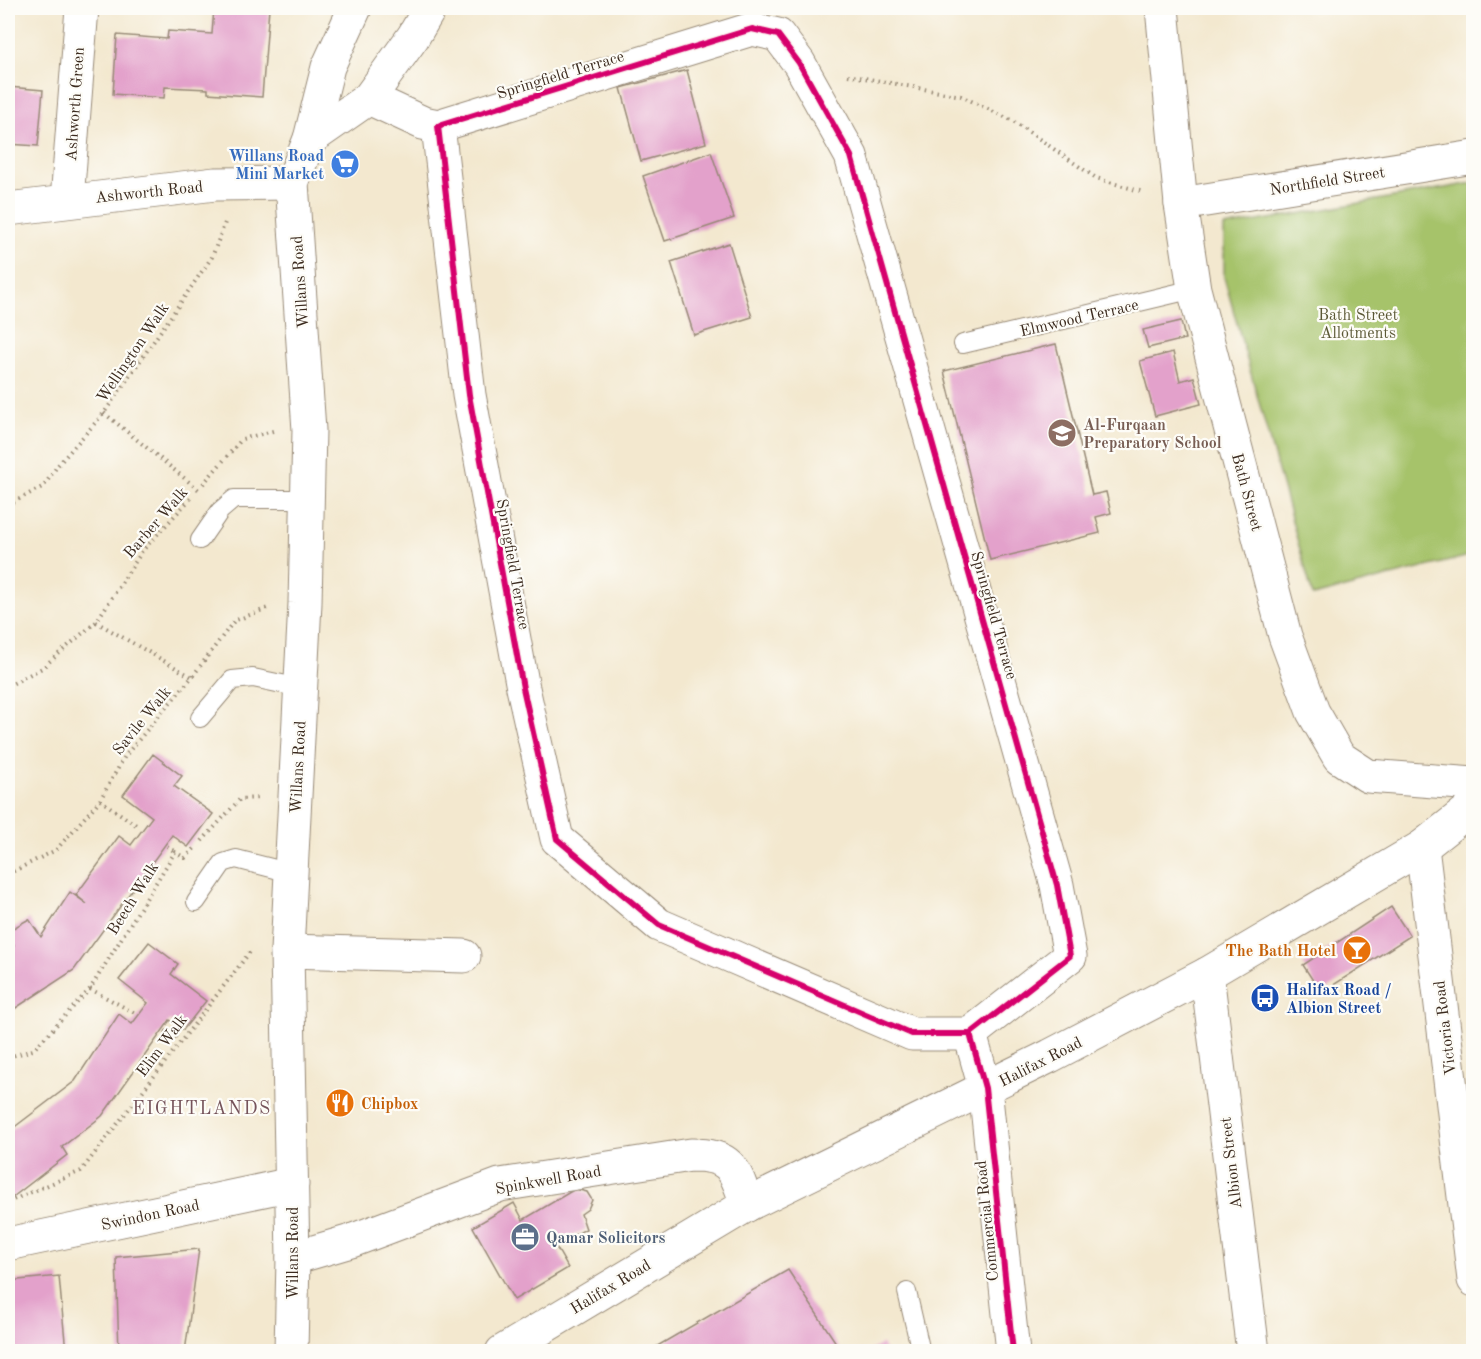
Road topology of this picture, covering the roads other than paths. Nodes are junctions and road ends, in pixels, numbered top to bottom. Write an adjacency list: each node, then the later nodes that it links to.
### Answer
1 (82, 8): 10 (street, Ashworth Green)
2 (355, 8): 7 (street)
3 (430, 8): 5 (street)
4 (1162, 8): 11 (street, Bath Street)
5 (369, 98): 6 (street); 7 (street)
6 (438, 126): 27 (street, Springfield Terrace); 27 (street, Springfield Terrace)
7 (310, 139): 9 (street)
8 (1473, 156): 11 (street, Northfield Street)
9 (292, 183): 10 (street, Ashworth Road); 15 (street, Willans Road)
10 (67, 200): 12 (street, Ashworth Road)
11 (1181, 204): 13 (street, Bath Street)
12 (8, 209)
13 (1194, 289): 14 (lane, Elmwood Terrace); 19 (street, Bath Street)
14 (963, 344)
15 (307, 499): 16 (lane); 17 (street, Willans Road)
16 (200, 540)
17 (301, 688): 18 (lane); 22 (street, Willans Road)
18 (200, 718)
19 (1473, 784)
20 (1473, 806): 21 (street, Halifax Road)
21 (1422, 847): 26 (street, Halifax Road); 33 (street, Victoria Road)
22 (291, 873): 23 (lane); 24 (street, Willans Road)
23 (196, 902)
24 (287, 951): 25 (street); 29 (street, Willans Road)
25 (464, 956)
26 (1207, 974): 28 (street, Halifax Road); 39 (street, Albion Street)
27 (970, 1034): 28 (street)
28 (985, 1088): 30 (street, Halifax Road); 38 (street, Commercial Road)
29 (292, 1184): 31 (street, Swindon Road); 32 (street, Willans Road)
30 (747, 1204): 32 (street, Spinkwell Road); 36 (street, Halifax Road)
31 (8, 1244)
32 (293, 1258): 35 (street, Willans Road)
33 (1473, 1280)
34 (907, 1292): 37 (lane)
35 (291, 1352)
36 (502, 1352)
37 (921, 1352)
38 (1012, 1352)
39 (1253, 1352)

